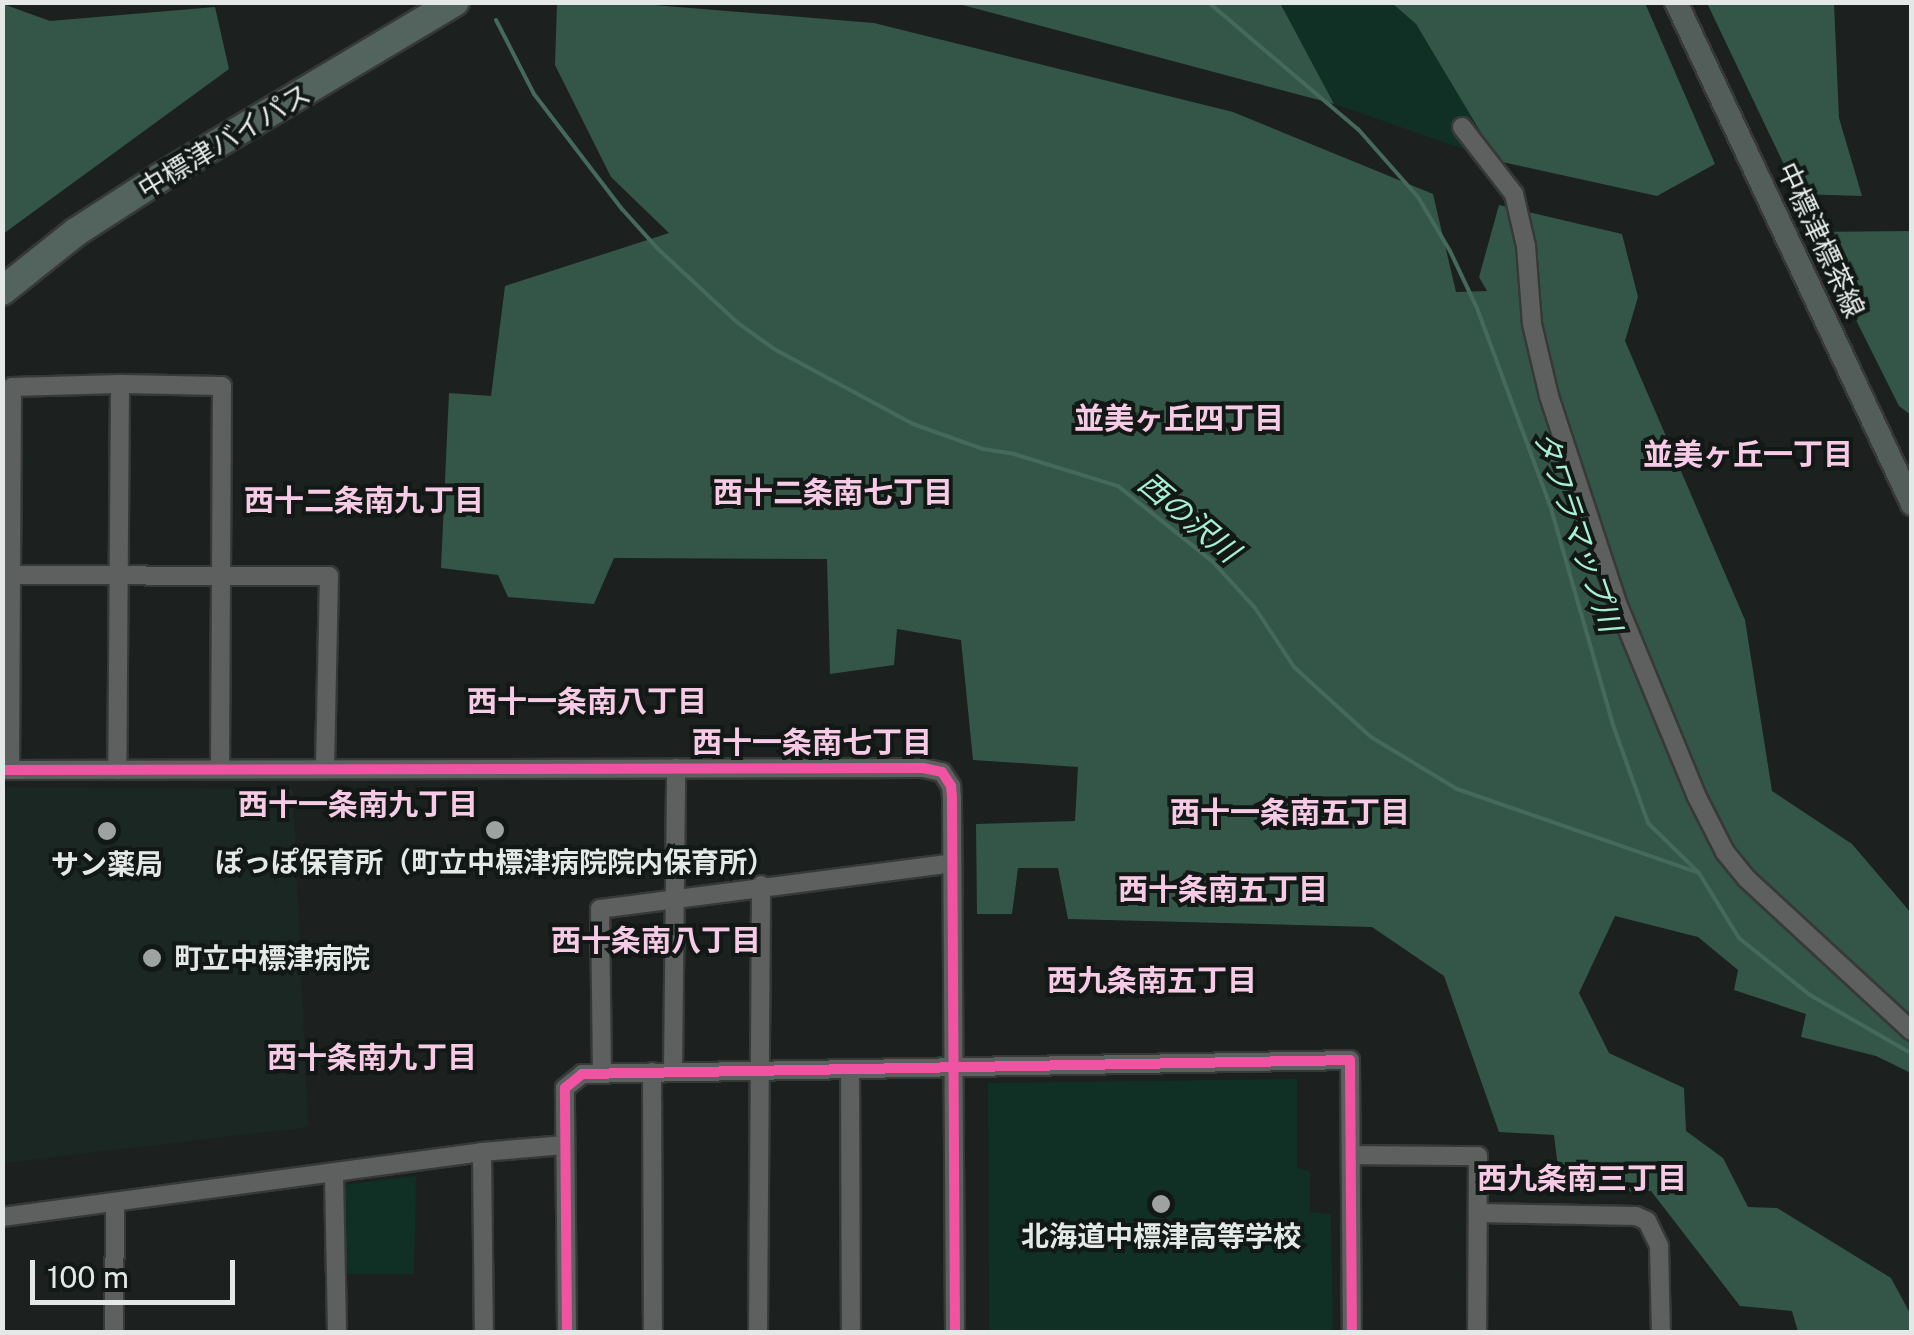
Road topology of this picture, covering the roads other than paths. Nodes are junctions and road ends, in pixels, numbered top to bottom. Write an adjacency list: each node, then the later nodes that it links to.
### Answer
1 (454, 2): 4 (highway, 中標津バイパス)
2 (1676, 2): 6 (main road, 中標津標茶線)
3 (1462, 128): 18 (street)
4 (2, 291)
5 (120, 384): 7 (street); 8 (street); 9 (street)
6 (1912, 504)
7 (7, 575): 8 (street); 13 (street)
8 (119, 575): 9 (street); 14 (street)
9 (218, 575): 10 (street); 12 (street)
10 (325, 768): 11 (street); 12 (street)
11 (676, 768): 15 (street); 17 (street)
12 (220, 769): 14 (street)
13 (6, 770): 14 (street)
14 (117, 770)
15 (952, 863): 16 (street); 19 (street)
16 (761, 885): 17 (street); 21 (street)
17 (673, 898): 23 (street); 24 (street)
18 (1912, 1031)
19 (954, 1066): 20 (street); 27 (street); 39 (street)
20 (850, 1069): 21 (street); 38 (street)
21 (760, 1071): 23 (street); 37 (street)
22 (652, 1072): 23 (street); 24 (street); 36 (street)
23 (673, 1072)
24 (602, 1073): 25 (street)
25 (564, 1145): 26 (street); 35 (street)
26 (482, 1152): 28 (street); 34 (street)
27 (1352, 1155): 30 (street); 40 (street)
28 (334, 1174): 29 (street); 33 (street)
29 (115, 1203): 31 (street); 32 (street)
30 (1478, 1213): 41 (street); 42 (street)
31 (2, 1217)
32 (114, 1332)
33 (337, 1332)
34 (484, 1332)
35 (566, 1332)
36 (653, 1332)
37 (758, 1332)
38 (851, 1332)
39 (955, 1332)
40 (1352, 1332)
41 (1477, 1332)
42 (1661, 1332)

